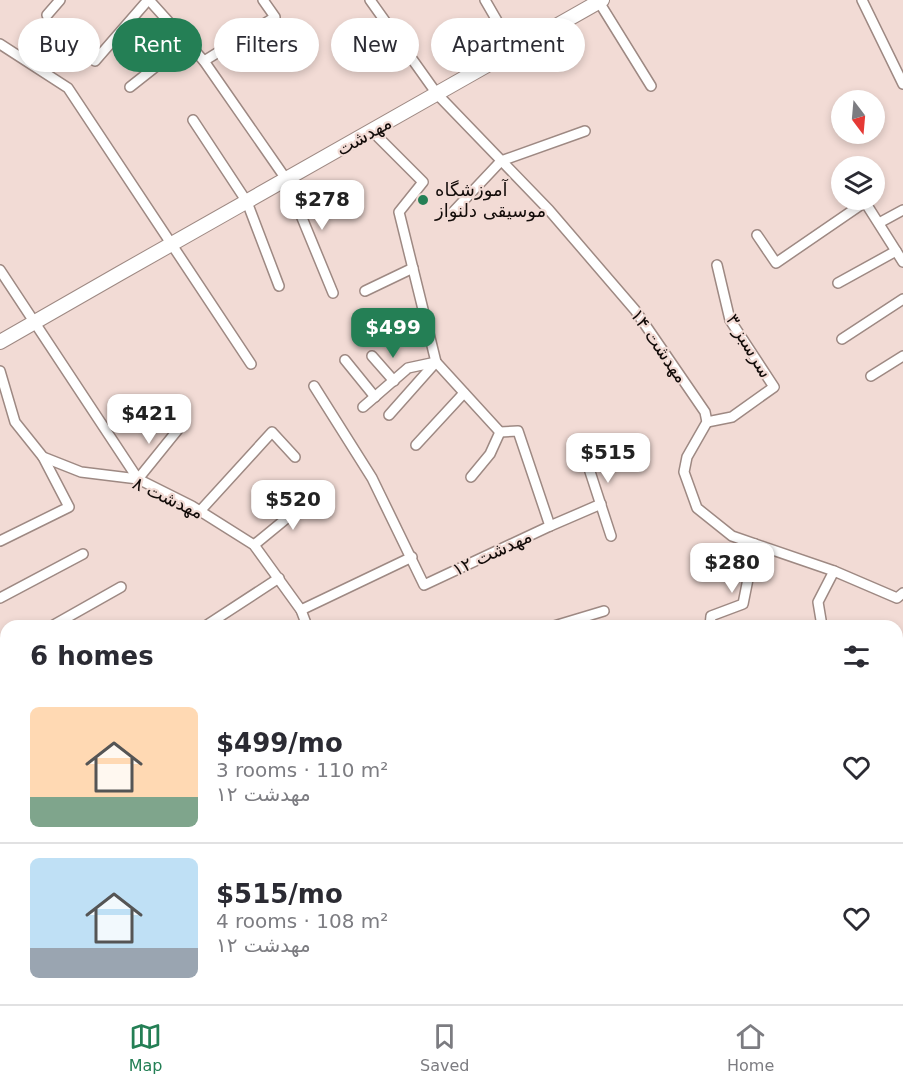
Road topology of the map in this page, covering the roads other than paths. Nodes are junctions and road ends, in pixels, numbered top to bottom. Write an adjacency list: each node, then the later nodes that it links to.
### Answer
1 (60, 0): 8 (street)
2 (149, 0): 9 (street); 13 (street)
3 (263, 0): 14 (street)
4 (370, 0): 20 (street, مهدشت ۱۴)
5 (485, 0): 10 (street)
6 (862, 0): 17 (street)
7 (601, 1): 11 (street, مهدشت); 18 (street)
8 (47, 15)
9 (165, 18)
10 (495, 18)
11 (571, 18)
12 (0, 44): 31 (street)
13 (100, 55)
14 (204, 61): 25 (street)
15 (149, 72): 19 (street)
16 (475, 72): 20 (street, مهدشت)
17 (903, 84)
18 (651, 86)
19 (130, 87)
20 (436, 94): 22 (street, مهدشت); 24 (street, مهدشت ۱۴)
21 (193, 120): 26 (street)
22 (372, 131): 25 (street, مهدشت); 35 (street, مهدشت ۱۲)
23 (585, 131): 24 (street)
24 (501, 161): 28 (street); 58 (street, مهدشت ۱۴)
25 (286, 179): 26 (street, مهدشت); 40 (street)
26 (247, 202): 31 (street, مهدشت); 38 (street)
27 (903, 210): 29 (street)
28 (452, 213)
29 (879, 223): 30 (street); 32 (street)
30 (757, 235)
31 (172, 242): 42 (street, مهدشت); 49 (street)
32 (896, 251): 33 (street); 37 (street)
33 (903, 262)
34 (717, 265): 58 (street, سرسبز ۳)
35 (413, 268): 39 (street); 48 (street, مهدشت ۱۲)
36 (0, 270): 42 (street)
37 (838, 283)
38 (279, 286)
39 (364, 291)
40 (333, 293)
41 (903, 299): 43 (street)
42 (36, 322): 44 (street, مهدشت); 66 (street)
43 (842, 339)
44 (0, 342)
45 (372, 356): 52 (street)
46 (903, 356): 51 (street)
47 (345, 360): 55 (street)
48 (436, 362): 52 (street); 54 (street, مهدشت ۱۲); 57 (street)
49 (251, 364)
50 (0, 371): 63 (street, مهدشت ۸)
51 (871, 376)
52 (394, 381): 55 (street)
53 (314, 386): 76 (street)
54 (464, 393): 60 (street, مهدشت ۱۲); 62 (street)
55 (375, 397): 56 (street)
56 (363, 407)
57 (389, 415)
58 (707, 422): 73 (street)
59 (180, 428): 66 (street)
60 (500, 432): 65 (street); 70 (street, مهدشت ۱۲)
61 (580, 441): 68 (street)
62 (416, 445)
63 (43, 457): 66 (street, مهدشت ۸); 72 (street)
64 (295, 457): 69 (street)
65 (471, 477)
66 (138, 479): 69 (street, مهدشت ۸)
67 (315, 495): 74 (street)
68 (601, 504): 70 (street); 71 (street)
69 (200, 511): 74 (street, مهدشت ۸)
70 (550, 526): 76 (street, مهدشت ۱۲)
71 (611, 536)
72 (0, 542)
73 (755, 544): 77 (street); 87 (street)
74 (254, 545): 78 (street, مهدشت ۸)
75 (83, 554): 81 (street)
76 (412, 557): 83 (street)
77 (834, 571): 80 (street); 88 (street)
78 (279, 578): 83 (street, مهدشت ۸); 85 (street)
79 (121, 587): 84 (street)
80 (903, 593)
81 (0, 598)
82 (604, 610): 86 (street)
83 (304, 618)
84 (63, 620)
85 (215, 620)
86 (573, 620)
87 (711, 620)
88 (821, 620)

